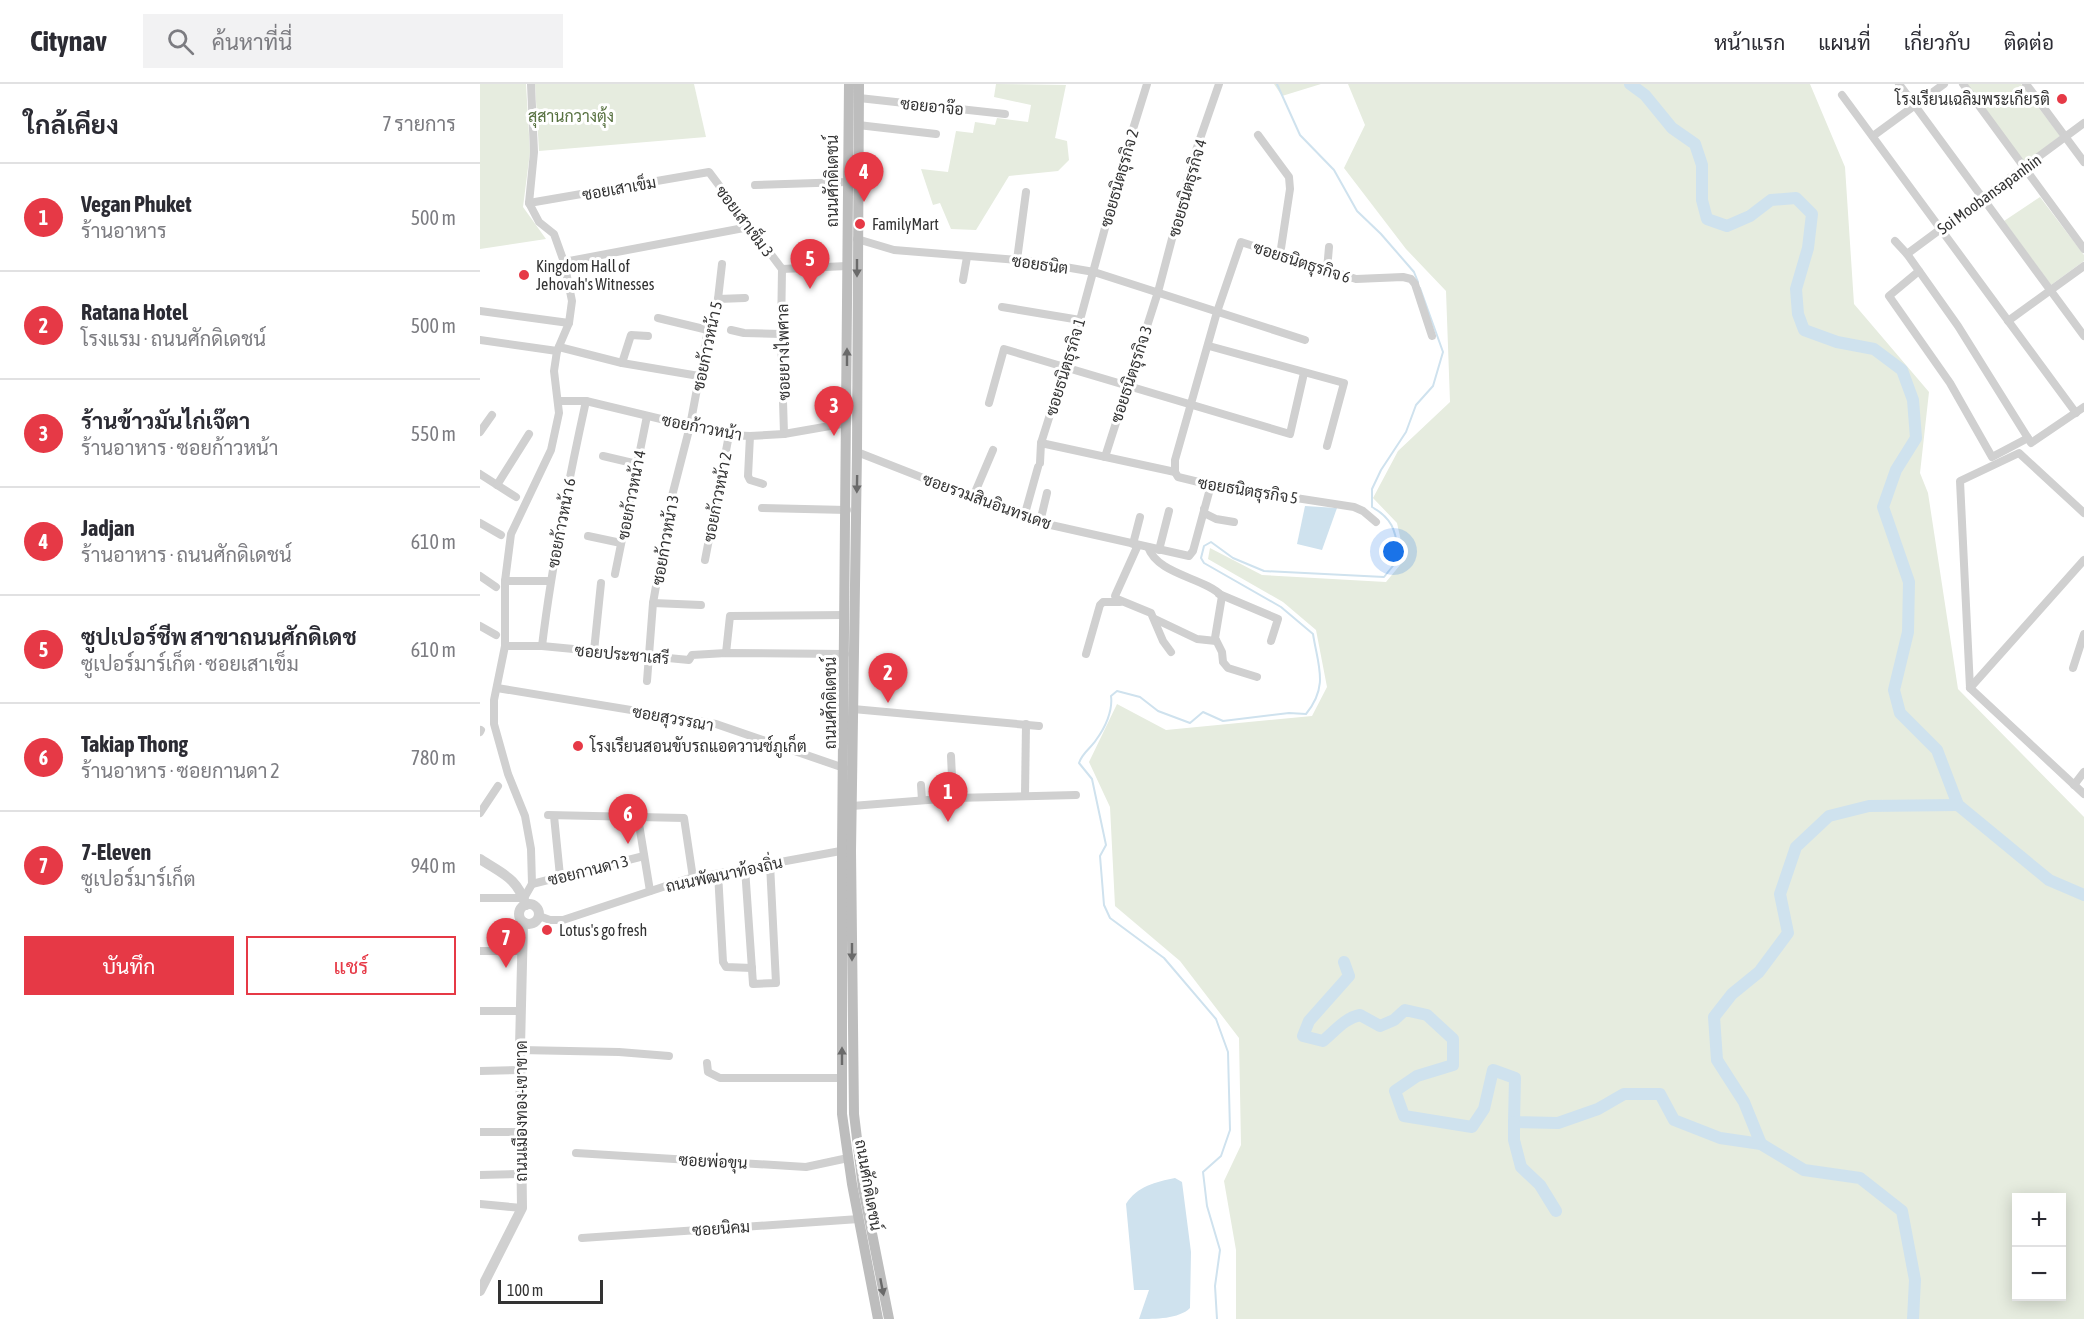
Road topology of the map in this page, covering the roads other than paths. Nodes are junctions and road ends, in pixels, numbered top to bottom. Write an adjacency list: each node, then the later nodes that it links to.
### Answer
1 (531, 84): 27 (street)
2 (849, 84): 23 (main road, ถนนศักดิเดชน์)
3 (859, 84): 11 (main road, ถนนศักดิเดชน์)
4 (1147, 84): 44 (street, ซอยธนิตธุรกิจ 2)
5 (1219, 84): 48 (street, ซอยธนิตธุรกิจ 4)
6 (1899, 84): 12 (street)
7 (1944, 84): 12 (street)
8 (1963, 84): 21 (street)
9 (2026, 84): 19 (street)
10 (1842, 95): 18 (street)
11 (859, 98): 13 (street, ซอยอาจ๊อ); 15 (main road, ถนนศักดิเดชน์)
12 (1915, 106): 18 (street); 26 (street)
13 (1005, 114)
14 (2084, 123): 19 (street, Soi Moobansapanhin)
15 (858, 125): 16 (street); 30 (main road, ถนนศักดิเดชน์)
16 (936, 134)
17 (1258, 135): 35 (street)
18 (1873, 136): 29 (street)
19 (2066, 137): 20 (street); 21 (street, Soi Moobansapanhin)
20 (2084, 162)
21 (2024, 168): 26 (street, Soi Moobansapanhin); 33 (street)
22 (709, 172): 27 (street, ซอยเสาเข็ม); 28 (street, ซอยเสาเข็ม 3)
23 (847, 182): 24 (street); 40 (main road, ถนนศักดิเดชน์)
24 (755, 185)
25 (1026, 192): 37 (street)
26 (1983, 198): 29 (street, Soi Moobansapanhin); 47 (street)
27 (529, 203): 38 (street)
28 (749, 227): 38 (street); 42 (street, ซอยเสาเข็ม 3)
29 (1941, 229): 34 (street, Soi Moobansapanhin); 56 (street)
30 (857, 239): 36 (street, ซอยธนิต); 92 (main road, ถนนศักดิเดชน์, one-way to 92)
31 (1895, 241): 34 (street)
32 (1329, 247): 43 (street)
33 (2084, 249)
34 (1907, 254): 45 (street)
35 (1280, 255): 43 (street, ซอยธนิตธุรกิจ 6); 53 (street, ซอยธนิตธุรกิจ 6)
36 (967, 256): 37 (street, ซอยธนิต); 46 (street)
37 (1017, 260): 44 (street, ซอยธนิต)
38 (564, 262): 57 (street)
39 (722, 264): 50 (street, ซอยก้าวหน้า 5)
40 (847, 266): 42 (street); 81 (main road, ถนนศักดิเดชน์, one-way to 40)
41 (2084, 266): 47 (street)
42 (782, 269): 60 (street, ซอยยางไพศาล)
43 (1327, 270): 62 (street, ซอยธนิตธุรกิจ 6)
44 (1094, 272): 48 (street, ซอยธนิต); 55 (street, ซอยธนิตธุรกิจ 1)
45 (1919, 272): 88 (street); 88 (street)
46 (963, 280)
47 (2051, 291): 56 (street); 63 (street)
48 (1158, 292): 53 (street, ซอยธนิต); 72 (street, ซอยธนิตธุรกิจ 3)
49 (745, 298): 50 (street)
50 (718, 299): 58 (street, ซอยก้าวหน้า 5)
51 (1002, 307): 55 (street)
52 (480, 311): 57 (street)
53 (1217, 312): 65 (street, ซอยธนิต); 66 (street, ซอยธนิตธุรกิจ 5)
54 (658, 318): 58 (street)
55 (1080, 320): 69 (street, ซอยธนิตธุรกิจ 1)
56 (2008, 321): 78 (street)
57 (569, 323): 67 (street)
58 (708, 330): 71 (street, ซอยก้าวหน้า 5)
59 (731, 330): 60 (street)
60 (781, 334): 85 (street, ซอยยางไพศาล)
61 (648, 336): 68 (street)
62 (1432, 336)
63 (2084, 336)
64 (480, 340): 67 (street)
65 (1305, 340)
66 (1209, 346): 70 (street); 76 (street, ซอยธนิตธุรกิจ 5)
67 (558, 349): 68 (street); 73 (street)
68 (622, 363): 71 (street)
69 (1064, 366): 72 (street); 75 (street); 89 (street, ซอยธนิตธุรกิจ 1)
70 (1304, 373): 76 (street); 90 (street)
71 (699, 376): 82 (street, ซอยก้าวหน้า 5)
72 (1128, 385): 76 (street); 94 (street, ซอยธนิตธุรกิจ 3)
73 (558, 401): 74 (street, ซอยก้าวหน้า); 125 (street)
74 (586, 401): 80 (street, ซอยก้าวหน้า); 126 (street, ซอยก้าวหน้า 6)
75 (989, 403)
76 (1192, 405): 96 (street, ซอยธนิตธุรกิจ 5)
77 (2084, 407): 78 (street)
78 (2076, 413): 88 (street)
79 (492, 415): 83 (street)
80 (647, 416): 82 (street, ซอยก้าวหน้า); 95 (street, ซอยก้าวหน้า 4)
81 (847, 423): 85 (street, ซอยก้าวหน้า); 106 (main road, ถนนศักดิเดชน์)
82 (690, 426): 86 (street, ซอยก้าวหน้า); 131 (street, ซอยก้าวหน้า 3)
83 (480, 432)
84 (529, 434): 99 (street)
85 (784, 434): 87 (street, ซอยก้าวหน้า)
86 (729, 435): 87 (street, ซอยก้าวหน้า); 121 (street, ซอยก้าวหน้า 2)
87 (750, 436): 98 (street)
88 (2028, 438)
89 (1041, 443): 94 (street); 109 (street, ซอยธนิตธุรกิจ 1)
90 (1328, 446)
91 (993, 450): 103 (street)
92 (857, 452): 103 (street, ซอยรวมสินอินทรเดช); 153 (main road, ถนนศักดิเดชน์, one-way to 153)
93 (603, 456): 95 (street)
94 (1105, 457): 96 (street)
95 (637, 464): 117 (street, ซอยก้าวหน้า 4)
96 (1175, 472): 100 (street, ซอยธนิตธุรกิจ 5)
97 (480, 474): 99 (street)
98 (763, 484)
99 (496, 485): 102 (street)
100 (1211, 485): 105 (street); 113 (street, ซอยธนิตธุรกิจ 5)
101 (1047, 493): 111 (street)
102 (516, 497)
103 (973, 497): 109 (street, ซอยรวมสินอินทรเดช)
104 (762, 508): 106 (street)
105 (1204, 509): 112 (street); 120 (street, ซอยรวมสินอินทรเดช)
106 (847, 510): 133 (main road, ถนนศักดิเดชน์)
107 (1169, 511): 120 (street)
108 (2084, 513): 152 (street)
109 (1024, 517): 111 (street, ซอยรวมสินอินทรเดช)
110 (1140, 517): 118 (street)
111 (1040, 522): 118 (street, ซอยรวมสินอินทรเดช)
112 (1234, 522)
113 (1376, 522)
114 (480, 523): 115 (street)
115 (501, 535)
116 (588, 536): 117 (street)
117 (621, 543): 123 (street, ซอยก้าวหน้า 4)
118 (1135, 544): 119 (street, ซอยรวมสินอินทรเดช); 130 (street)
119 (1148, 547): 120 (street, ซอยรวมสินอินทรเดช); 129 (street)
120 (1159, 549)
121 (705, 560)
122 (2084, 560): 152 (street)
123 (615, 574)
124 (480, 576): 128 (street)
125 (505, 581): 126 (street); 140 (street)
126 (550, 581): 141 (street, ซอยก้าวหน้า 6)
127 (601, 583): 142 (street)
128 (496, 587)
129 (1220, 594): 138 (street); 139 (street)
130 (1124, 602): 134 (street); 146 (street)
131 (653, 603): 132 (street); 147 (street, ซอยก้าวหน้า 3)
132 (701, 605)
133 (845, 615): 144 (street); 145 (main road, ถนนศักดิเดชน์)
134 (1155, 619): 138 (street); 143 (street)
135 (480, 626): 137 (street)
136 (2084, 634): 148 (street)
137 (496, 635)
138 (1216, 641): 149 (street)
139 (1271, 641)
140 (505, 646): 141 (street, ซอยประชาเสรี); 151 (street)
141 (542, 646): 142 (street, ซอยประชาเสรี)
142 (594, 651): 147 (street, ซอยประชาเสรี)
143 (1172, 652)
144 (726, 653): 145 (street, ซอยประชาเสรี); 147 (street, ซอยประชาเสรี)
145 (845, 654): 156 (main road, ถนนศักดิเดชน์)
146 (1086, 654)
147 (648, 656): 150 (street, ซอยก้าวหน้า 3)
148 (2073, 668)
149 (1257, 677)
150 (647, 681)
151 (497, 688): 158 (street, ซอยสุวรรณา); 179 (street)
152 (1970, 688): 161 (street)
153 (852, 709): 154 (street); 156 (main road, ถนนศักดิเดชน์)
154 (1026, 724): 155 (street); 164 (street)
155 (1040, 726)
156 (848, 741): 158 (main road, ถนนศักดิเดชน์); 168 (main road, ถนนศักดิเดชน์)
157 (951, 756): 166 (street)
158 (844, 768): 171 (main road, ถนนศักดิเดชน์)
159 (2084, 772): 161 (street)
160 (921, 785): 167 (street)
161 (2074, 785): 163 (street)
162 (498, 786): 169 (street)
163 (2084, 794)
164 (1025, 795): 165 (street); 166 (street)
165 (1076, 795)
166 (952, 798): 167 (street)
167 (922, 800): 168 (street)
168 (852, 806): 171 (main road, ถนนศักดิเดชน์)
169 (480, 813)
170 (638, 818): 172 (street); 177 (street); 178 (street)
171 (847, 850): 174 (street, ถนนพัฒนาท้องถิ่น); 195 (main road, ถนนศักดิเดชน์, one-way to 171); 208 (main road, ถนนศักดิเดชน์, one-way to 208)
172 (644, 856): 177 (street, ซอยกานดา 3); 180 (street)
173 (480, 859): 182 (street)
174 (770, 864): 175 (street, ถนนพัฒนาท้องถิ่น); 187 (street)
175 (745, 868): 176 (street, ถนนพัฒนาท้องถิ่น); 187 (street)
176 (718, 873): 178 (street, ถนนพัฒนาท้องถิ่น); 187 (street)
177 (560, 876): 179 (street, ซอยกานดา 3)
178 (693, 878): 180 (street, ถนนพัฒนาท้องถิ่น)
179 (532, 884): 182 (street)
180 (650, 891): 183 (street, ถนนพัฒนาท้องถิ่น)
181 (480, 898): 182 (street)
182 (525, 901): 183 (street); 184 (street)
183 (539, 916): 184 (street)
184 (523, 922): 186 (street, ถนนเมืองทอง-เขาขาด)
185 (480, 951): 186 (street)
186 (522, 951): 189 (street, ถนนเมืองทอง-เขาขาด)
187 (752, 968)
188 (480, 1011): 189 (street)
189 (521, 1011): 190 (street, ถนนเมืองทอง-เขาขาด)
190 (520, 1050): 191 (street); 193 (street, ถนนเมืองทอง-เขาขาด)
191 (669, 1056)
192 (708, 1063): 195 (street)
193 (520, 1070): 194 (street); 197 (street, ถนนเมืองทอง-เขาขาด)
194 (480, 1071)
195 (842, 1078): 199 (main road, ถนนศักดิเดชน์)
196 (480, 1132): 197 (street)
197 (522, 1132): 200 (street, ถนนเมืองทอง-เขาขาด)
198 (576, 1153): 199 (street, ซอยพ่อขุน)
199 (848, 1158): 204 (main road, ถนนศักดิเดชน์)
200 (522, 1174): 201 (street); 203 (street, ถนนเมืองทอง-เขาขาด)
201 (480, 1175)
202 (480, 1204): 203 (street)
203 (522, 1208): 206 (street, ถนนเมืองทอง-เขาขาด)
204 (860, 1219): 205 (street, ซอยนิคม); 207 (main road, ถนนศักดิเดชน์)
205 (582, 1238)
206 (480, 1291)
207 (878, 1319)
208 (888, 1319)

